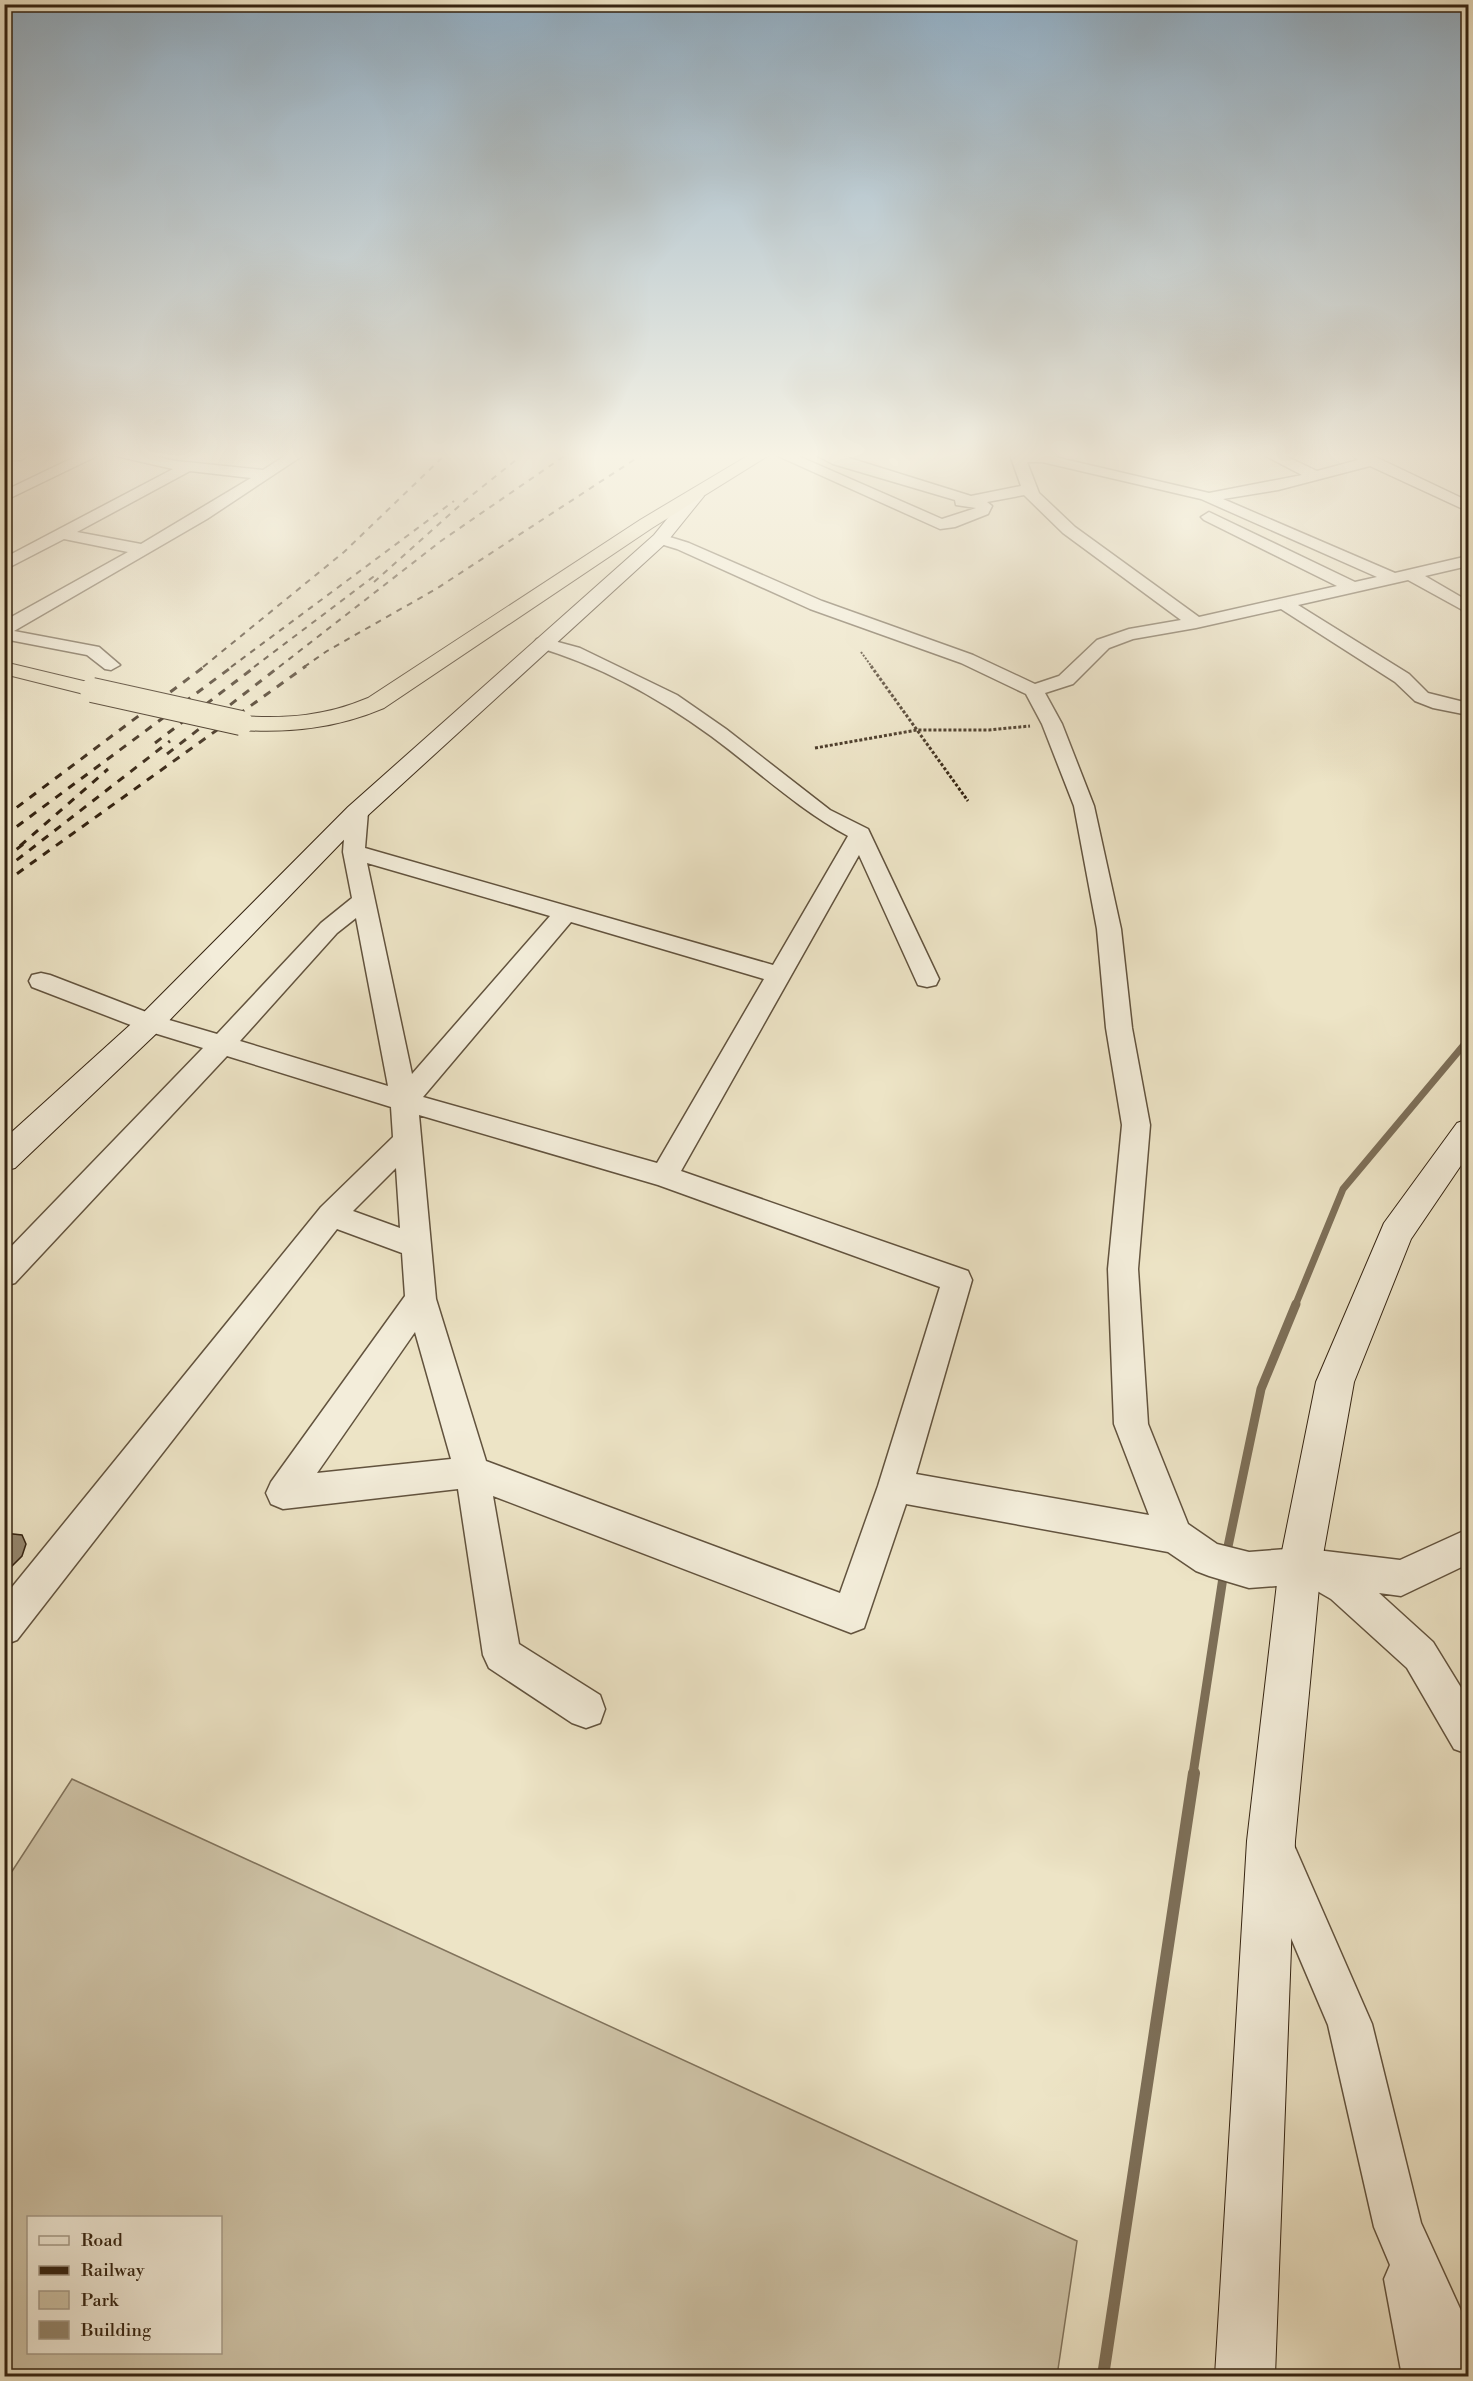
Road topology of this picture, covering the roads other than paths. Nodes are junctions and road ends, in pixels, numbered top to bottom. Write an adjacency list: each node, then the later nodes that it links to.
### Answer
1 (122, 563): 15 (street)
2 (587, 563): 19 (highway, bridge)
3 (633, 563): 17 (street)
4 (722, 563): 20 (street)
5 (1115, 563): 14 (street)
6 (1303, 563): 11 (street)
7 (1359, 563): 10 (street)
8 (1458, 563): 9 (street)
9 (1410, 573): 10 (street); 13 (street)
10 (1391, 577): 11 (street)
11 (1350, 586): 12 (street)
12 (1282, 602): 14 (street); 21 (street)
13 (1468, 608)
14 (1196, 623): 20 (street)
15 (4, 629)
16 (4, 634): 18 (street)
17 (543, 643): 22 (street); 23 (street)
18 (111, 665)
19 (13, 671)
20 (1034, 690): 43 (street)
21 (1468, 709)
22 (357, 812): 24 (street); 30 (street)
23 (860, 834): 27 (street); 28 (street)
24 (354, 852): 25 (street); 26 (street)
25 (364, 900): 31 (street); 32 (street)
26 (566, 913): 27 (street); 32 (street)
27 (778, 975): 36 (street)
28 (927, 979)
29 (41, 981): 30 (street)
30 (150, 1023): 31 (street); 35 (street)
31 (222, 1045): 32 (street); 39 (street)
32 (404, 1101): 34 (street); 36 (street)
33 (1468, 1131): 45 (street)
34 (407, 1140): 37 (street); 38 (street)
35 (4, 1159)
36 (664, 1176): 42 (street)
37 (332, 1215): 38 (street); 46 (street)
38 (417, 1246): 40 (street)
39 (4, 1274)
40 (421, 1299): 41 (street); 41 (street)
41 (472, 1472): 42 (street); 47 (street)
42 (895, 1486): 43 (street)
43 (1175, 1536): 45 (street)
44 (1468, 1546): 45 (street)
45 (1300, 1566): 48 (street); 49 (street)
46 (4, 1627)
47 (586, 1709)
48 (1468, 1735)
49 (1271, 1841): 50 (street); 51 (street)
50 (1398, 2227): 52 (street); 53 (street)
51 (1245, 2376)
52 (1428, 2376)
53 (1464, 2376)

